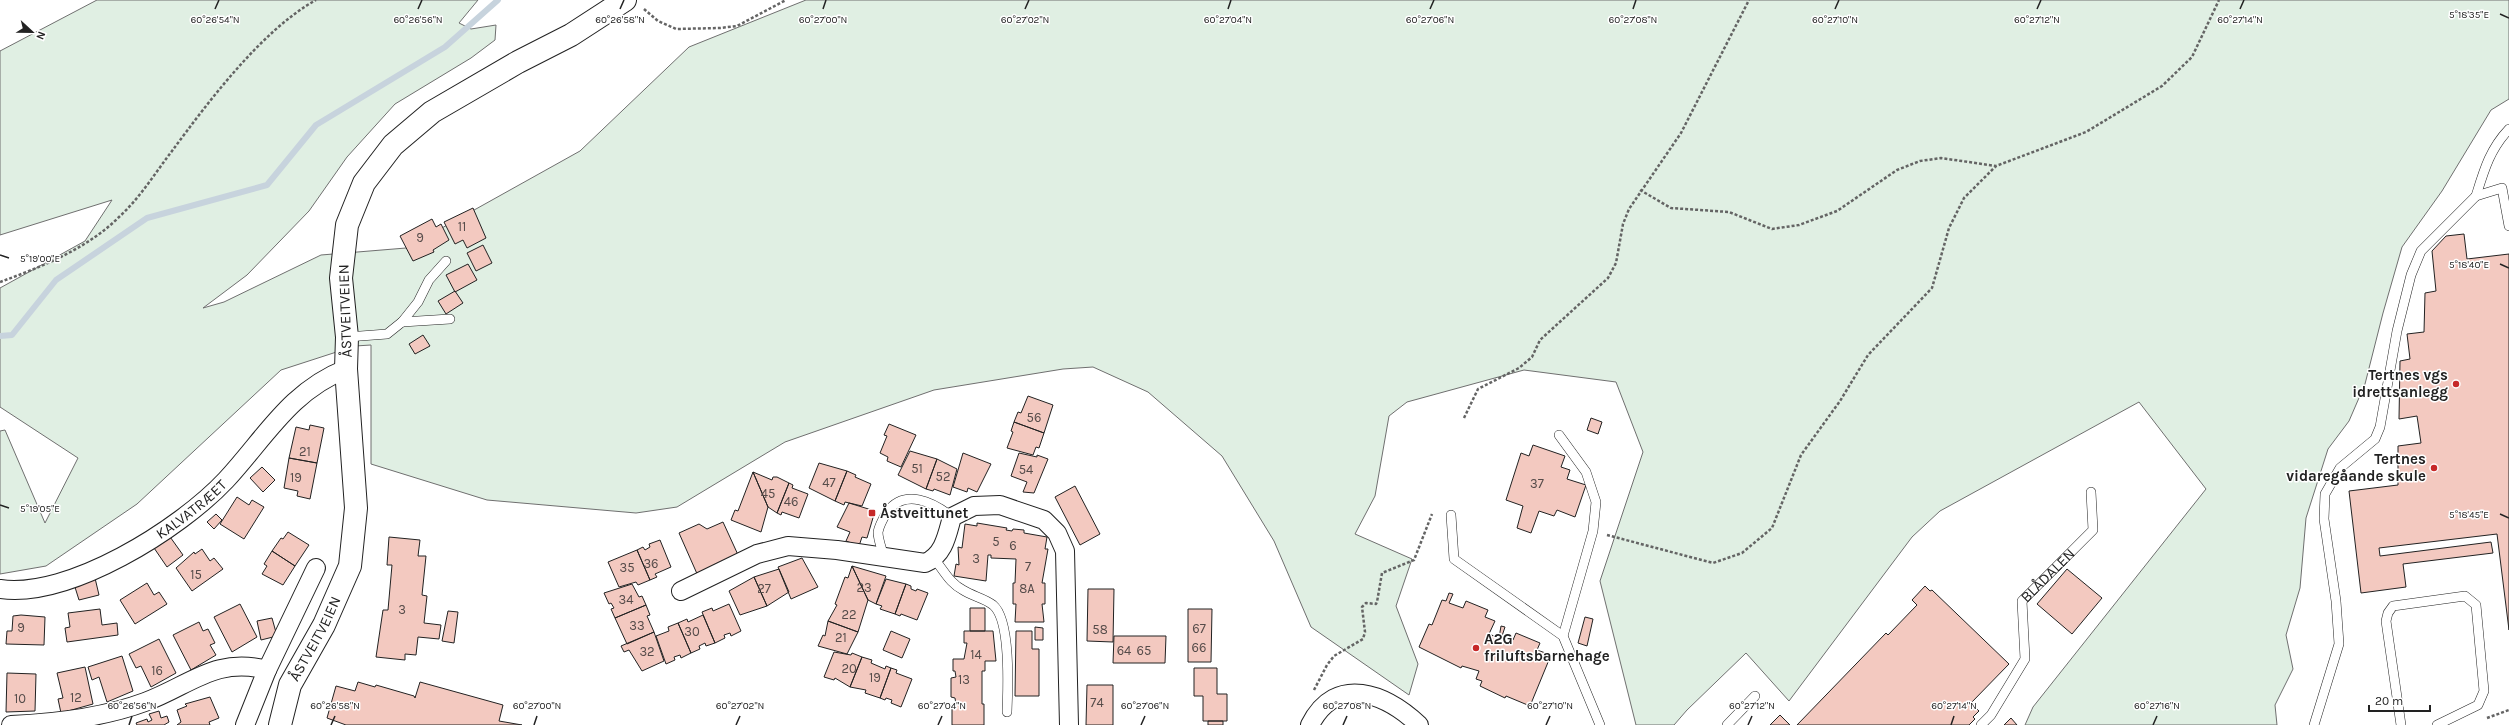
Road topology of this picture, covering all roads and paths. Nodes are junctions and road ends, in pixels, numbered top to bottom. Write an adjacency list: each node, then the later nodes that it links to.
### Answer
1 (316, 0): 12 (path)
2 (786, 0): 5 (path)
3 (1749, 0): 8 (path)
4 (2219, 0): 7 (path)
5 (634, 4): 15 (street, ÅSTVEITVEIEN)
6 (2509, 129): 9 (lane)
7 (1996, 166): 8 (path); 23 (path)
8 (1640, 190): 17 (path)
9 (2476, 196): 10 (lane); 46 (lane)
10 (2509, 226)
11 (446, 261): 14 (lane)
12 (0, 282)
13 (450, 319): 14 (lane)
14 (402, 322): 15 (lane)
15 (347, 337): 16 (street, ÅSTVEITVEIEN)
16 (346, 369): 27 (street, KALVATRÆET); 39 (street, ÅSTVEITVEIEN)
17 (1464, 418)
18 (1559, 435): 23 (lane)
19 (2091, 492): 45 (lane, BLÅDALEN)
20 (1432, 514): 32 (path)
21 (1451, 515): 29 (lane)
22 (952, 517): 24 (lane); 25 (street); 40 (street)
23 (1593, 531): 29 (lane)
24 (884, 557): 25 (street); 28 (street)
25 (934, 559): 34 (lane)
26 (316, 568): 30 (street, ÅSTVEITVEIEN)
27 (0, 589)
28 (681, 591)
29 (1563, 636): 43 (lane)
30 (267, 670): 36 (street, ÅSTVEITVEIEN); 38 (street, ÅSTVEITVEIEN)
31 (1755, 696): 44 (lane)
32 (1325, 706): 41 (street); 42 (street)
33 (2509, 710): 35 (path)
34 (1007, 712)
35 (2479, 722)
36 (57, 724): 37 (street, ÅSTVEITVEIEN)
37 (11, 725)
38 (245, 725)
39 (280, 725)
40 (1069, 725)
41 (1310, 725)
42 (1420, 725)
43 (1600, 725)
44 (1727, 725)
45 (1981, 725)
46 (2314, 725)
47 (2401, 725): 48 (lane)
48 (2437, 725)

